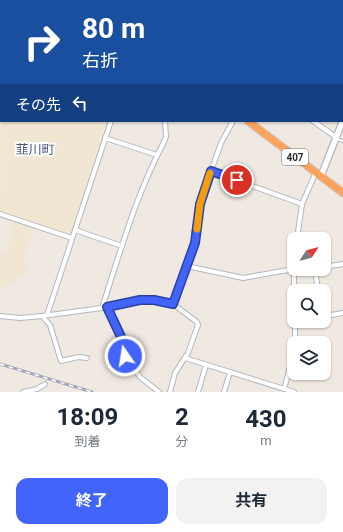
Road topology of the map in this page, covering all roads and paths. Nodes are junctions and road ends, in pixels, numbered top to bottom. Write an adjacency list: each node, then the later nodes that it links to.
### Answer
1 (111, 122): 7 (street)
2 (164, 122): 10 (street)
3 (232, 122): 11 (street)
4 (249, 122): 12 (highway, 407)
5 (314, 122): 8 (street)
6 (342, 122): 8 (street)
7 (105, 138): 10 (street); 16 (street)
8 (336, 138): 9 (lane); 12 (street)
9 (343, 141)
10 (157, 156): 19 (street)
11 (211, 171): 14 (street); 21 (street)
12 (318, 174): 13 (highway, 407); 14 (street)
13 (343, 193)
14 (302, 204): 17 (street)
15 (0, 214): 18 (street)
16 (75, 230): 18 (street); 19 (street)
17 (298, 232)
18 (72, 238): 27 (street)
19 (122, 246): 25 (street)
20 (343, 264): 22 (street)
21 (187, 266): 23 (street); 24 (street)
22 (331, 266)
23 (287, 270)
24 (173, 304): 25 (street); 32 (street)
25 (105, 308): 27 (street); 39 (street)
26 (343, 313): 28 (street)
27 (47, 314): 30 (street)
28 (331, 315)
29 (0, 316): 30 (street)
30 (42, 316): 31 (street)
31 (87, 358)
32 (185, 358): 33 (street); 40 (street)
33 (206, 365): 34 (street); 41 (street)
34 (230, 372): 37 (street); 42 (street)
35 (287, 378): 37 (street)
36 (45, 384): 38 (street)
37 (284, 389): 43 (street)
38 (23, 392)
39 (158, 392)
40 (170, 392)
41 (198, 392)
42 (224, 392)
43 (294, 392)

